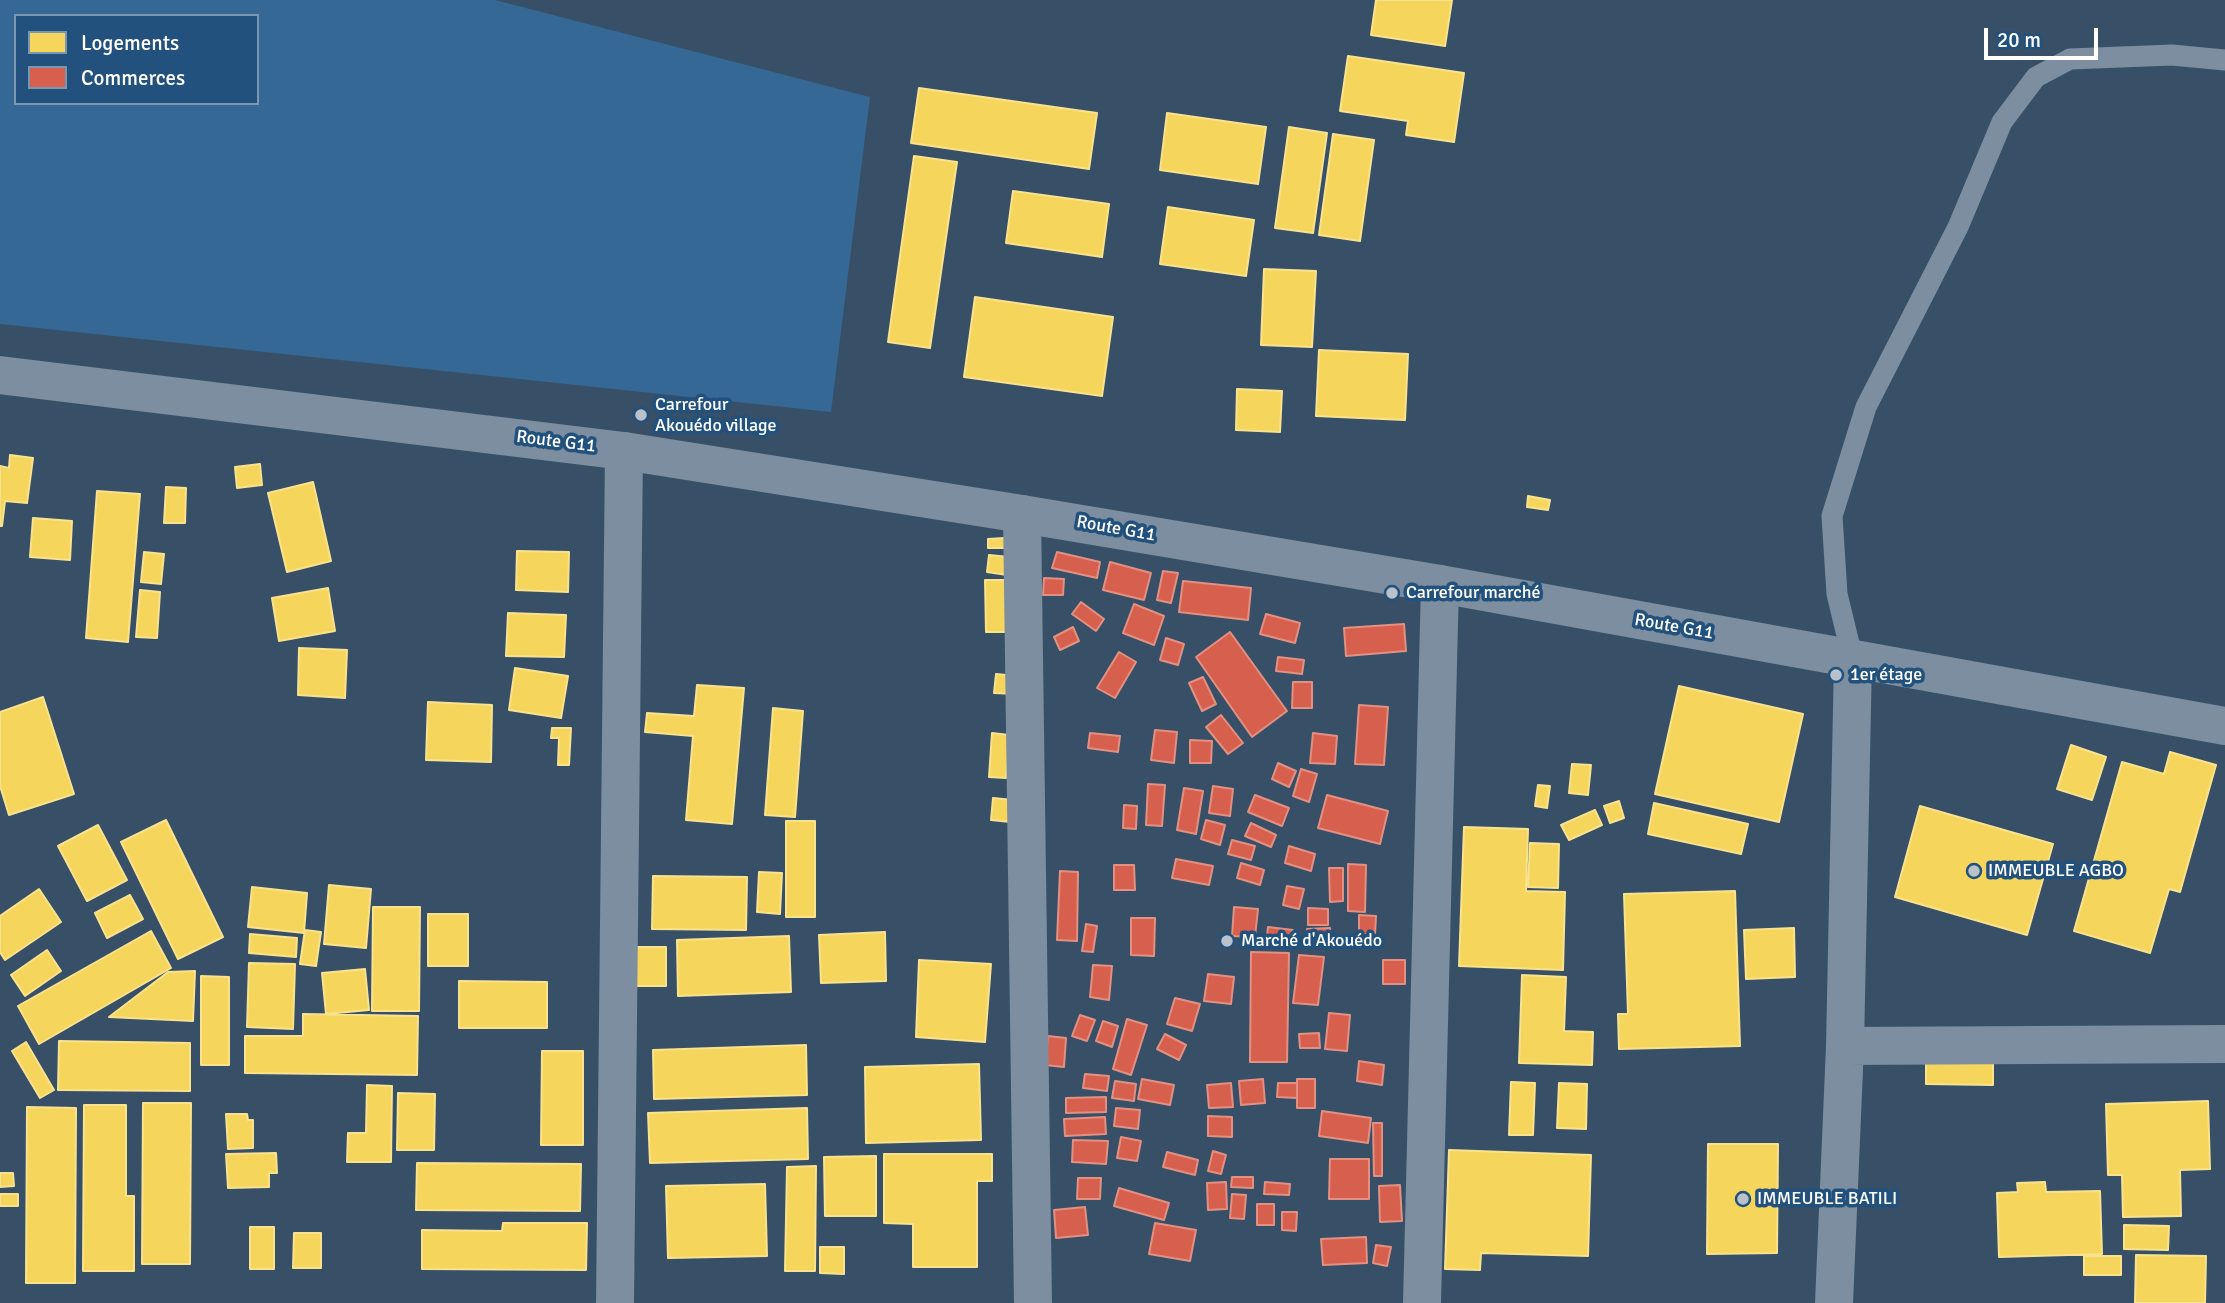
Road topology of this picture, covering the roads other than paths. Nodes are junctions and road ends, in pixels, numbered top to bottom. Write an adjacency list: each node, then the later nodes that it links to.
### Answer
1 (2225, 60): 6 (lane)
2 (0, 375): 3 (street, Route G11)
3 (624, 451): 4 (street, Route G11); 10 (street)
4 (1022, 514): 5 (street, Route G11); 11 (street)
5 (1440, 584): 6 (street, Route G11); 12 (street)
6 (1853, 660): 7 (street, Route G11); 9 (street)
7 (2225, 726)
8 (2225, 1044): 9 (street)
9 (1845, 1046): 13 (street)
10 (615, 1303)
11 (1033, 1303)
12 (1422, 1303)
13 (1834, 1303)

